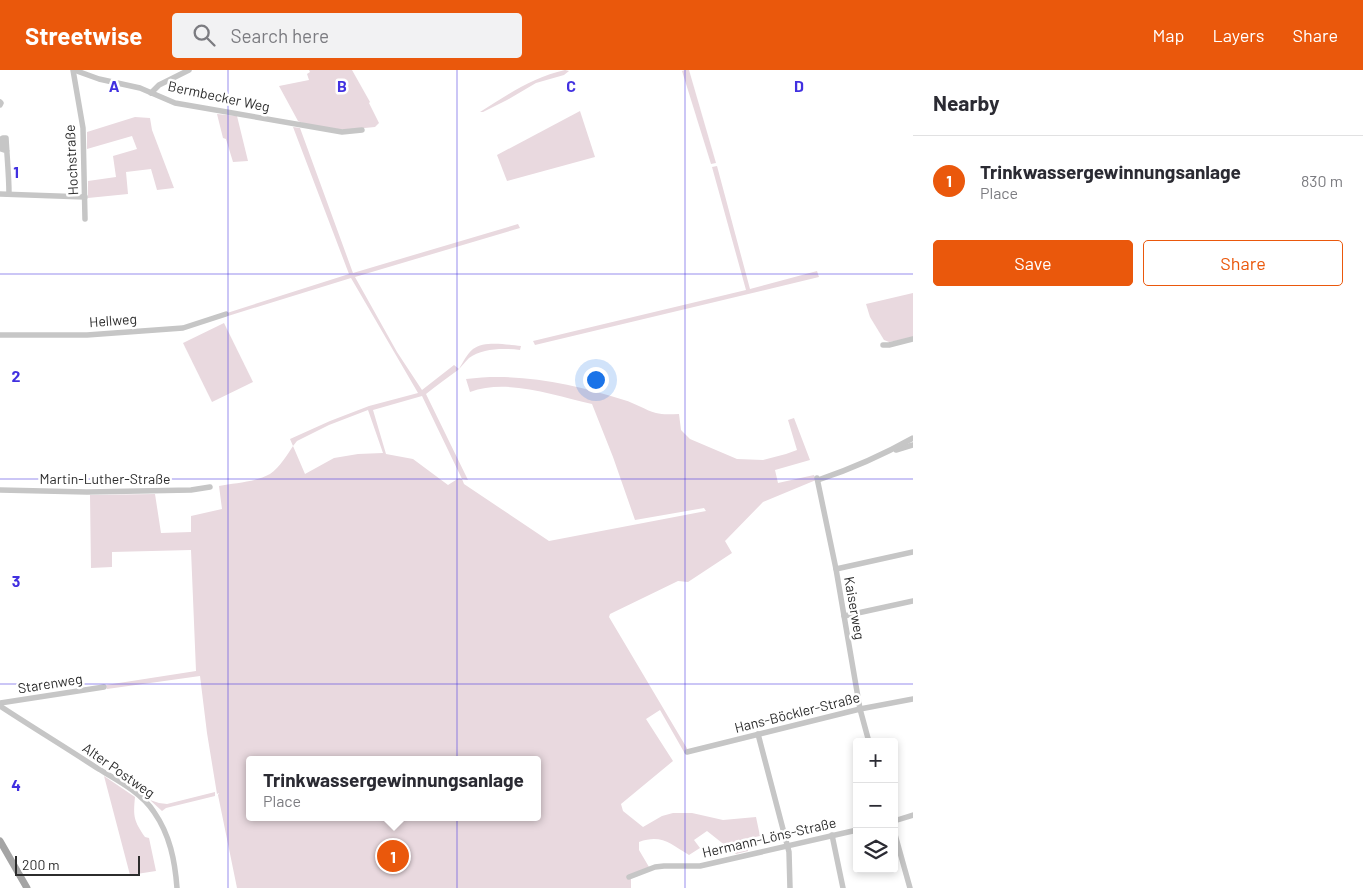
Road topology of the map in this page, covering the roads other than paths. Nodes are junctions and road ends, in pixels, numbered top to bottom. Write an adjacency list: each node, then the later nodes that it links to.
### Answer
1 (74, 70): 3 (street, Bermbecker Weg); 8 (street, Hochstraße)
2 (189, 70): 3 (street)
3 (150, 93): 4 (street, Bermbecker Weg)
4 (362, 130)
5 (7, 151): 7 (street)
6 (0, 194): 7 (street)
7 (9, 194): 8 (street)
8 (85, 197): 9 (street, Hochstraße)
9 (85, 219)
10 (226, 314): 11 (street, Hellweg)
11 (0, 335)
12 (913, 340): 13 (street)
13 (883, 344)
14 (913, 438): 16 (street)
15 (913, 445): 16 (street)
16 (891, 451): 20 (street, Kaiserweg)
17 (210, 487): 18 (street, Martin-Luther-Straße)
18 (0, 490)
19 (913, 552): 20 (street)
20 (836, 569): 22 (street, Kaiserweg)
21 (913, 601): 22 (street)
22 (844, 616): 26 (street, Kaiserweg)
23 (104, 687): 25 (street, Starenweg)
24 (913, 699): 26 (street, Hans-Böckler-Straße)
25 (0, 704): 40 (street, Alter Postweg)
26 (860, 709): 27 (street, Hans-Böckler-Straße); 28 (street, Kaiserweg)
27 (758, 734): 29 (street, Hans-Böckler-Straße); 36 (street)
28 (868, 738)
29 (687, 752)
30 (913, 815): 31 (street)
31 (898, 820)
32 (853, 831): 33 (street, Hermann-Löns-Straße)
33 (832, 836): 36 (street, Hermann-Löns-Straße); 42 (street)
34 (0, 841): 39 (main road)
35 (898, 842): 37 (street)
36 (787, 847): 38 (street, Hermann-Löns-Straße); 41 (street)
37 (910, 873): 43 (street)
38 (630, 877)
39 (27, 888)
40 (177, 888)
41 (790, 888)
42 (844, 888)
43 (910, 888)

